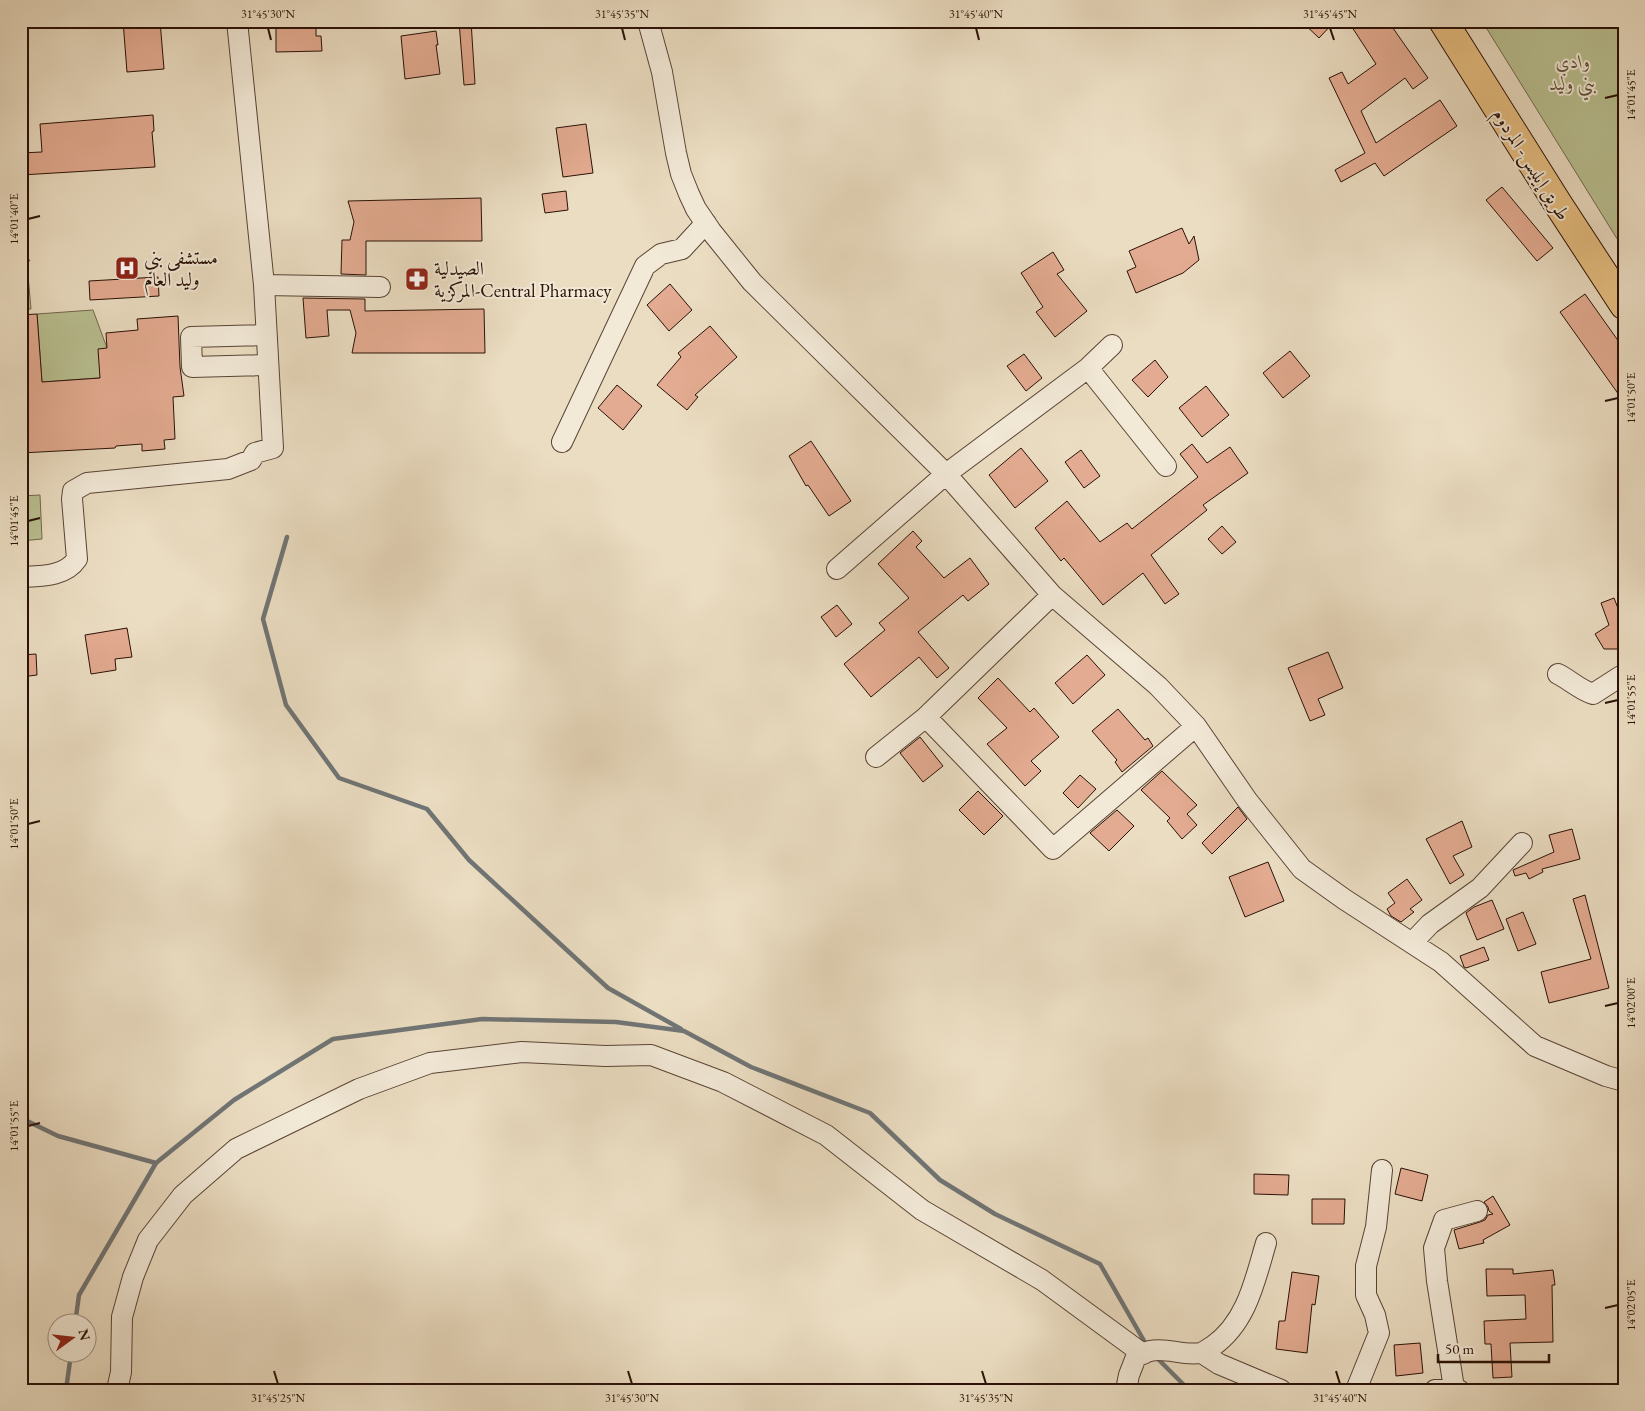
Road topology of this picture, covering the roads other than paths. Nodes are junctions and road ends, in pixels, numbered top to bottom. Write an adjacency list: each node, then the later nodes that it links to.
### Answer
1 (237, 21): 5 (street)
2 (648, 21): 4 (street)
3 (1443, 21): 7 (highway, طريق إيليس- المردوم)
4 (706, 223): 12 (street); 14 (street)
5 (264, 285): 6 (street); 8 (street)
6 (380, 288)
7 (1624, 305)
8 (265, 335): 10 (street); 10 (street)
9 (1112, 344): 11 (street)
10 (268, 365): 16 (street)
11 (1088, 368): 13 (street); 14 (street)
12 (562, 442)
13 (1166, 466)
14 (946, 474): 15 (street); 17 (street)
15 (836, 569)
16 (21, 577)
17 (1052, 595): 20 (street); 21 (street)
18 (1558, 674): 19 (street)
19 (1624, 677)
20 (926, 717): 21 (street); 22 (street)
21 (1196, 726): 24 (street)
22 (876, 757)
23 (1522, 843): 24 (street)
24 (1412, 943): 25 (street)
25 (1624, 1081)
26 (1382, 1170): 35 (street)
27 (1477, 1211): 31 (street)
28 (1266, 1243): 29 (street)
29 (1202, 1352): 30 (street); 34 (street)
30 (1140, 1355): 32 (street); 33 (street)
31 (1450, 1389)
32 (117, 1390)
33 (1126, 1390)
34 (1281, 1390)
35 (1356, 1390)

